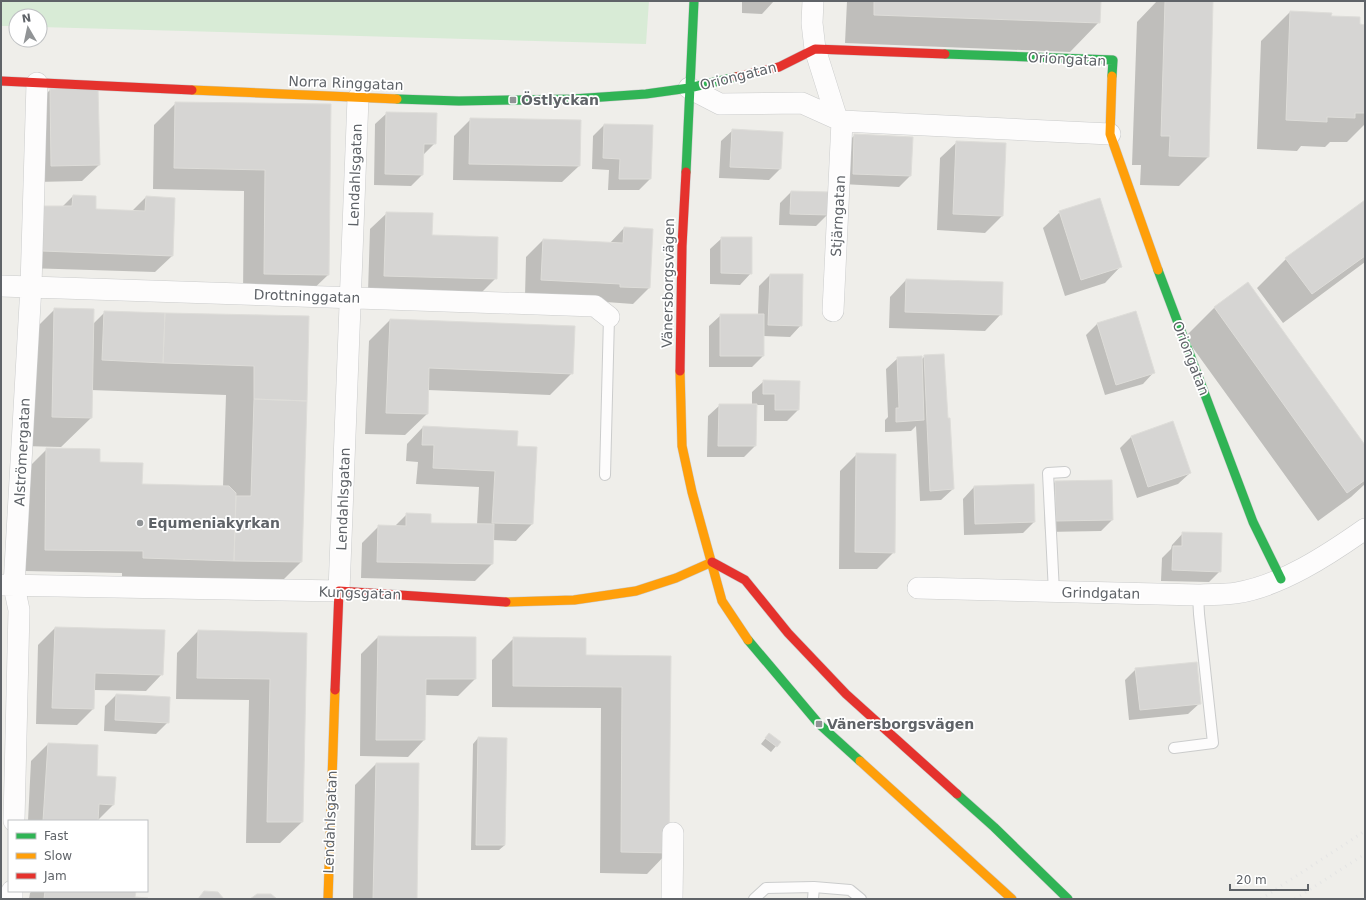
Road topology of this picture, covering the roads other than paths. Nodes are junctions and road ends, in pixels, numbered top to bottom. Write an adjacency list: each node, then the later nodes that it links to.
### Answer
1 (694, 1): 6 (street, Vänersborgsvägen)
2 (813, 1): 3 (street)
3 (815, 49): 6 (street, Oriongatan); 8 (street); 9 (street, Oriongatan)
4 (1, 81): 5 (street, Norra Ringgatan)
5 (37, 83): 7 (street, Norra Ringgatan); 11 (street, Alströmergatan)
6 (689, 88): 7 (street, Norra Ringgatan); 8 (street, Oriongatan); 18 (street, Vänersborgsvägen)
7 (358, 98): 12 (street, Lendahlsgatan)
8 (840, 120): 9 (street, Oriongatan); 13 (street, Stjärngatan)
9 (1110, 134): 19 (street, Oriongatan)
10 (1, 286): 11 (street, Drottninggatan)
11 (31, 286): 12 (street, Drottninggatan); 20 (street, Alströmergatan)
12 (351, 298): 14 (street, Drottninggatan); 22 (street, Lendahlsgatan)
13 (833, 311)
14 (609, 317): 16 (lane)
15 (1065, 472): 23 (lane)
16 (605, 475)
17 (1365, 529): 19 (street, Grindgatan)
18 (712, 562): 22 (street, Kungsgatan); 34 (street, Vänersborgsvägen); 35 (street)
19 (1281, 579): 24 (street, Grindgatan)
20 (8, 586): 22 (street, Kungsgatan); 26 (street, Alströmergatan)
21 (918, 588): 23 (street, Grindgatan)
22 (339, 591): 29 (street, Lendahlsgatan)
23 (1054, 592): 24 (street, Grindgatan)
24 (1198, 595): 25 (lane)
25 (1174, 748)
26 (14, 820)
27 (673, 833): 30 (street)
28 (814, 887): 31 (lane); 32 (lane); 33 (lane)
29 (328, 899)
30 (672, 899)
31 (754, 899)
32 (813, 899)
33 (861, 899)
34 (1012, 899)
35 (1068, 899)

